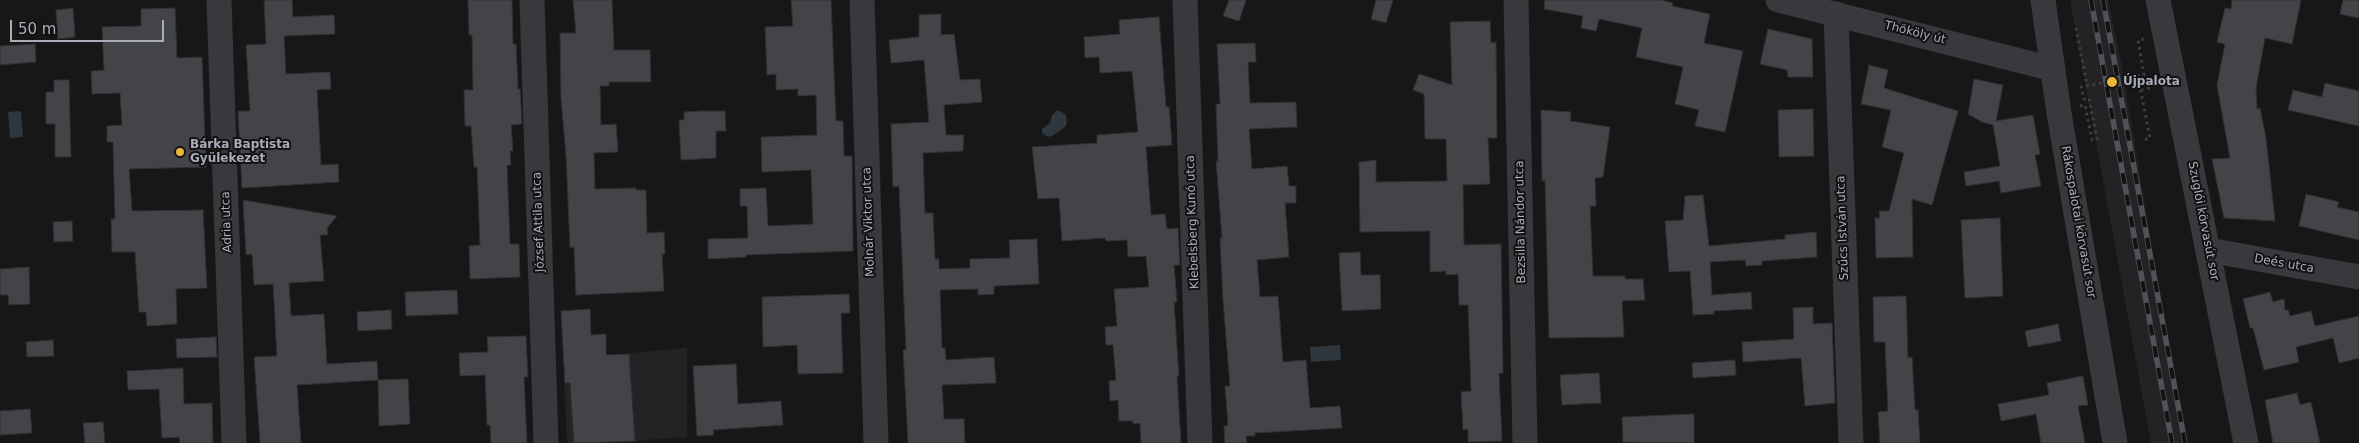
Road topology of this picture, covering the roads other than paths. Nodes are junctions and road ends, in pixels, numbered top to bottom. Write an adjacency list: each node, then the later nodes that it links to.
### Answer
1 (219, 0): 13 (street, Adria utca)
2 (532, 0): 14 (street, József Attila utca)
3 (862, 0): 15 (street, Molnár Viktor utca)
4 (1185, 0): 16 (street, Klebelsberg Kunó utca)
5 (1516, 0): 17 (street, Bezsilla Nándor utca)
6 (1778, 0): 9 (street, Thököly út)
7 (2043, 0): 10 (street, Rákospalotai körvasút sor)
8 (2158, 0): 11 (street, Szuglói körvasút sor)
9 (1836, 14): 10 (street, Thököly út); 18 (street, Szűcs István utca)
10 (2053, 69): 19 (street, Rákospalotai körvasút sor)
11 (2208, 250): 12 (street, Deés utca); 20 (street, Szuglói körvasút sor)
12 (2359, 277)
13 (234, 443)
14 (546, 443)
15 (876, 443)
16 (1200, 443)
17 (1525, 443)
18 (1851, 443)
19 (2115, 443)
20 (2246, 443)

